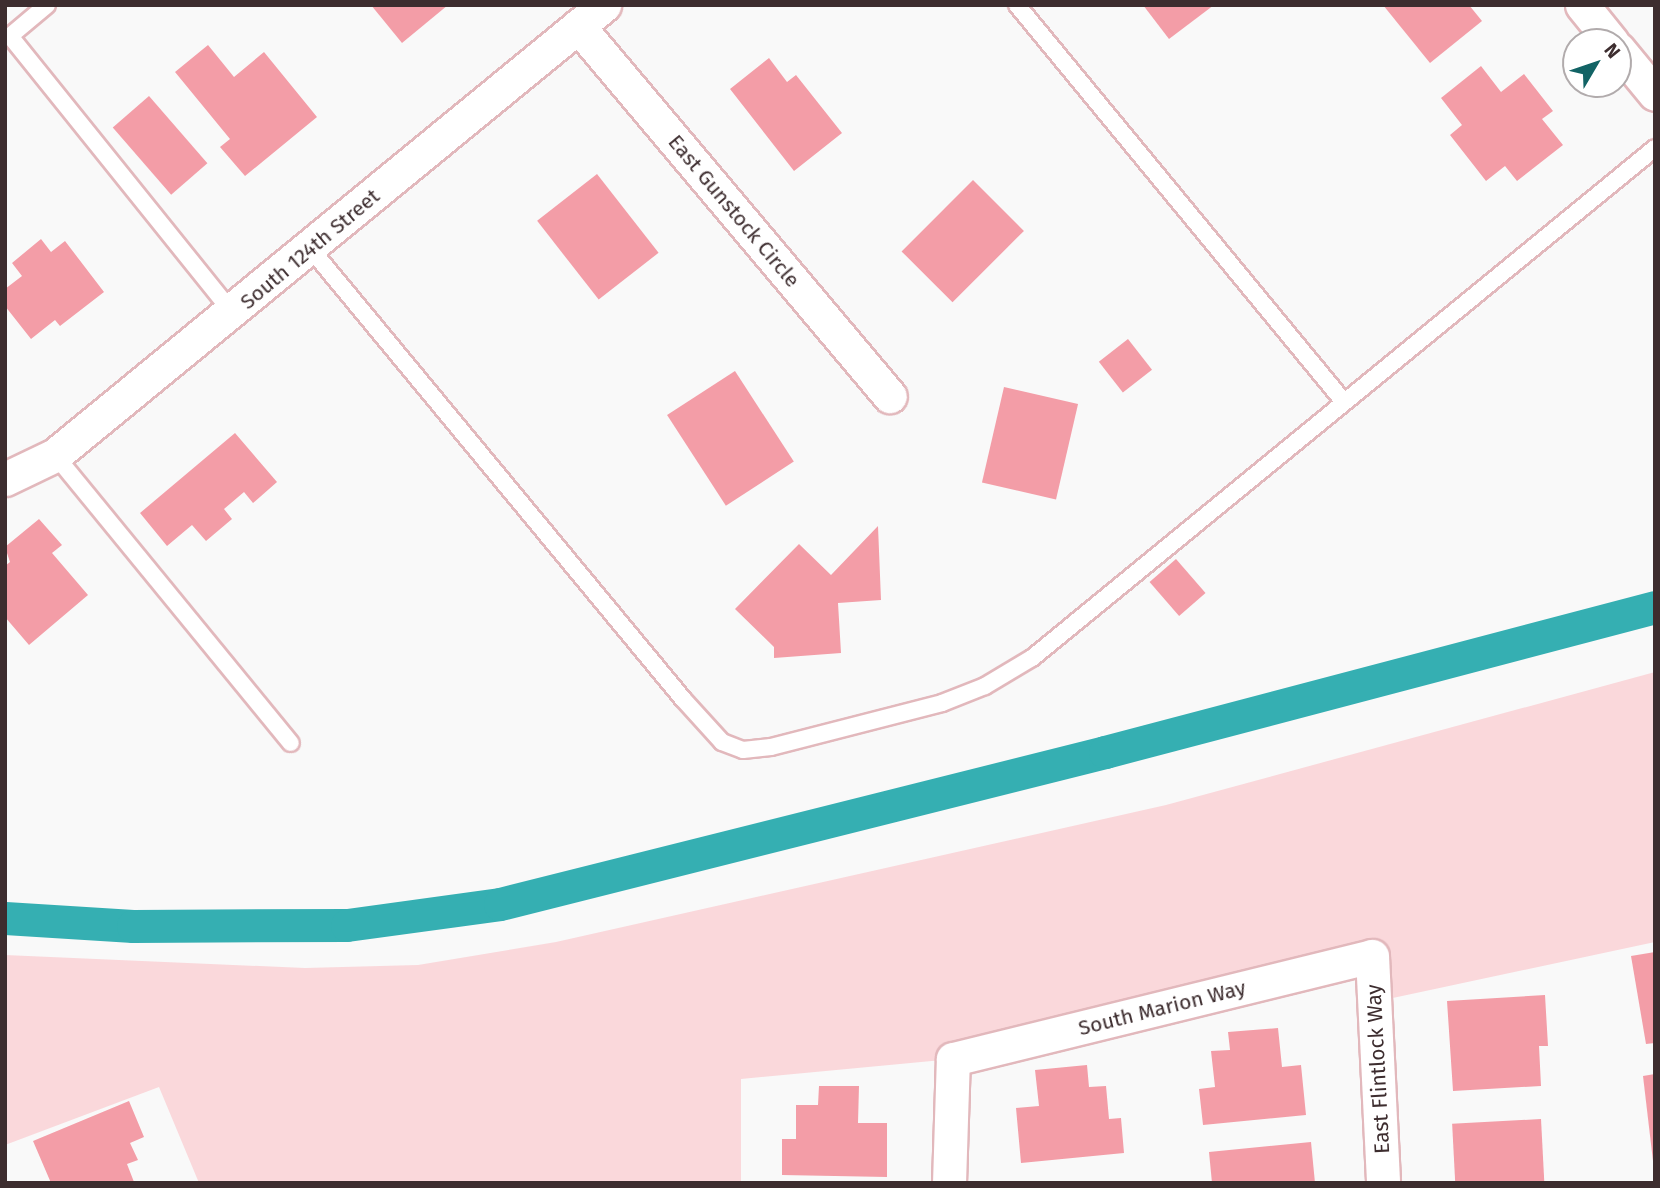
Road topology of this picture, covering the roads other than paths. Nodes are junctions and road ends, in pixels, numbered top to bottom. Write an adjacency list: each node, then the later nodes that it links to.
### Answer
1 (47, 5): 11 (lane)
2 (604, 5): 5 (street, South 124th Street)
3 (1017, 5): 13 (lane)
4 (1582, 5): 6 (street)
5 (578, 26): 10 (street, South 124th Street); 12 (street, East Gunstock Circle)
6 (1601, 28)
7 (1632, 66): 8 (street)
8 (1655, 94)
9 (1655, 148): 13 (lane)
10 (310, 248): 11 (street, South 124th Street); 13 (lane)
11 (233, 313): 14 (street, South 124th Street)
12 (890, 396)
13 (1344, 402)
14 (55, 454): 15 (street, South 124th Street); 16 (lane)
15 (5, 479)
16 (291, 743)
17 (1372, 956): 18 (street, South Marion Way); 19 (street, East Flintlock Way)
18 (949, 1183)
19 (1383, 1183)

